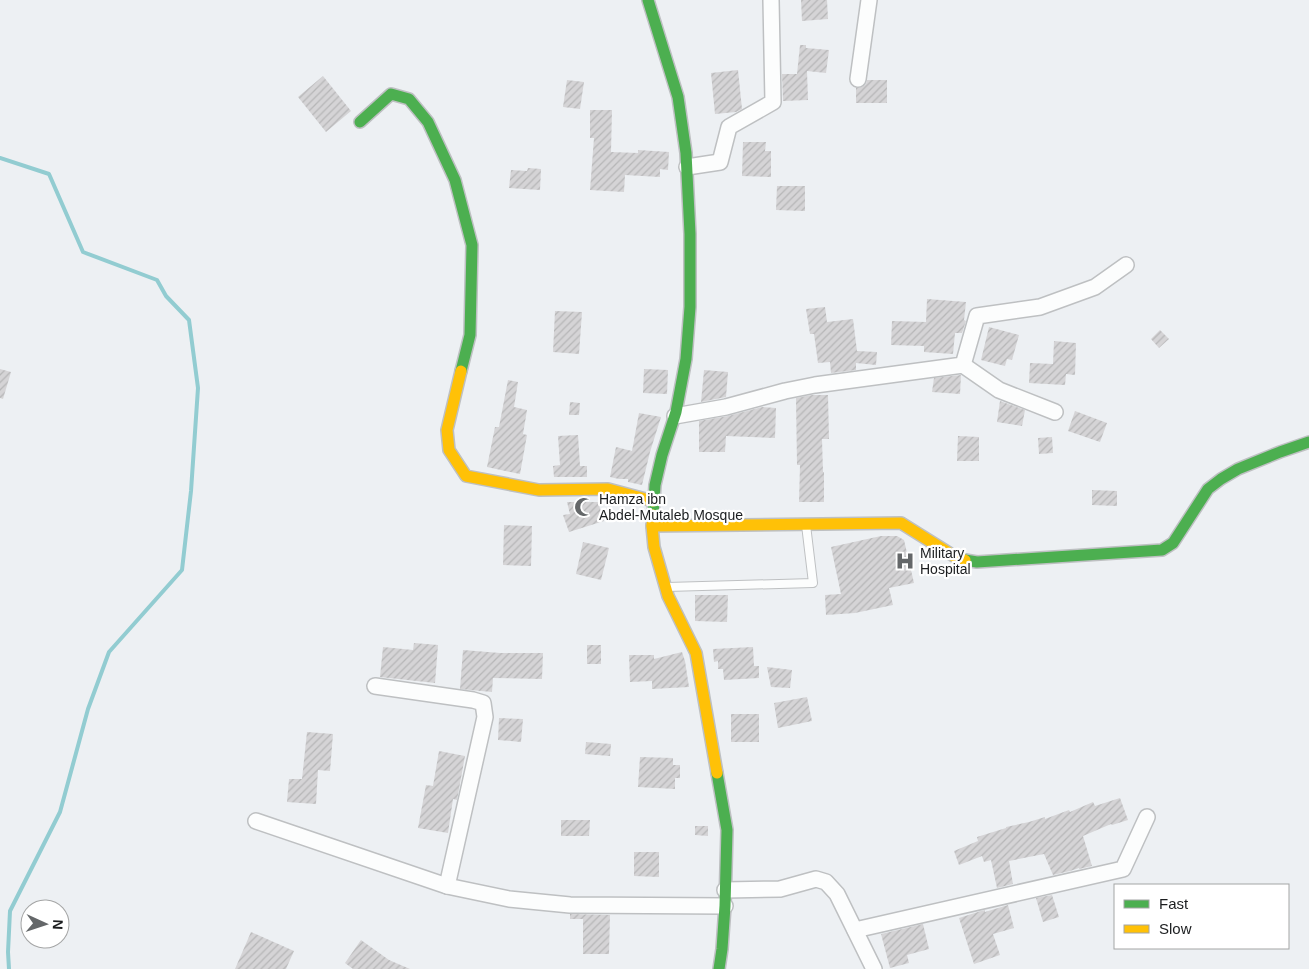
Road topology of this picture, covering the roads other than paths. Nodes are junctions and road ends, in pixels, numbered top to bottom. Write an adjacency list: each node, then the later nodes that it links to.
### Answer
1 (648, 0): 6 (street)
2 (770, 0): 6 (street)
3 (869, 0): 4 (street)
4 (858, 79)
5 (360, 122): 12 (street)
6 (687, 167): 10 (street)
7 (1126, 265): 8 (street)
8 (963, 365): 9 (street); 10 (street)
9 (1056, 412)
10 (675, 416): 12 (street)
11 (1309, 442): 13 (street)
12 (653, 501): 14 (street)
13 (806, 524): 14 (street); 15 (lane)
14 (652, 526): 15 (street)
15 (665, 588): 20 (street)
16 (375, 686): 19 (street)
17 (1147, 817): 22 (street)
18 (256, 821): 19 (street)
19 (447, 886): 21 (street)
20 (725, 890): 21 (street); 22 (street)
21 (725, 906): 23 (street)
22 (855, 930): 24 (street)
23 (719, 969)
24 (874, 969)

